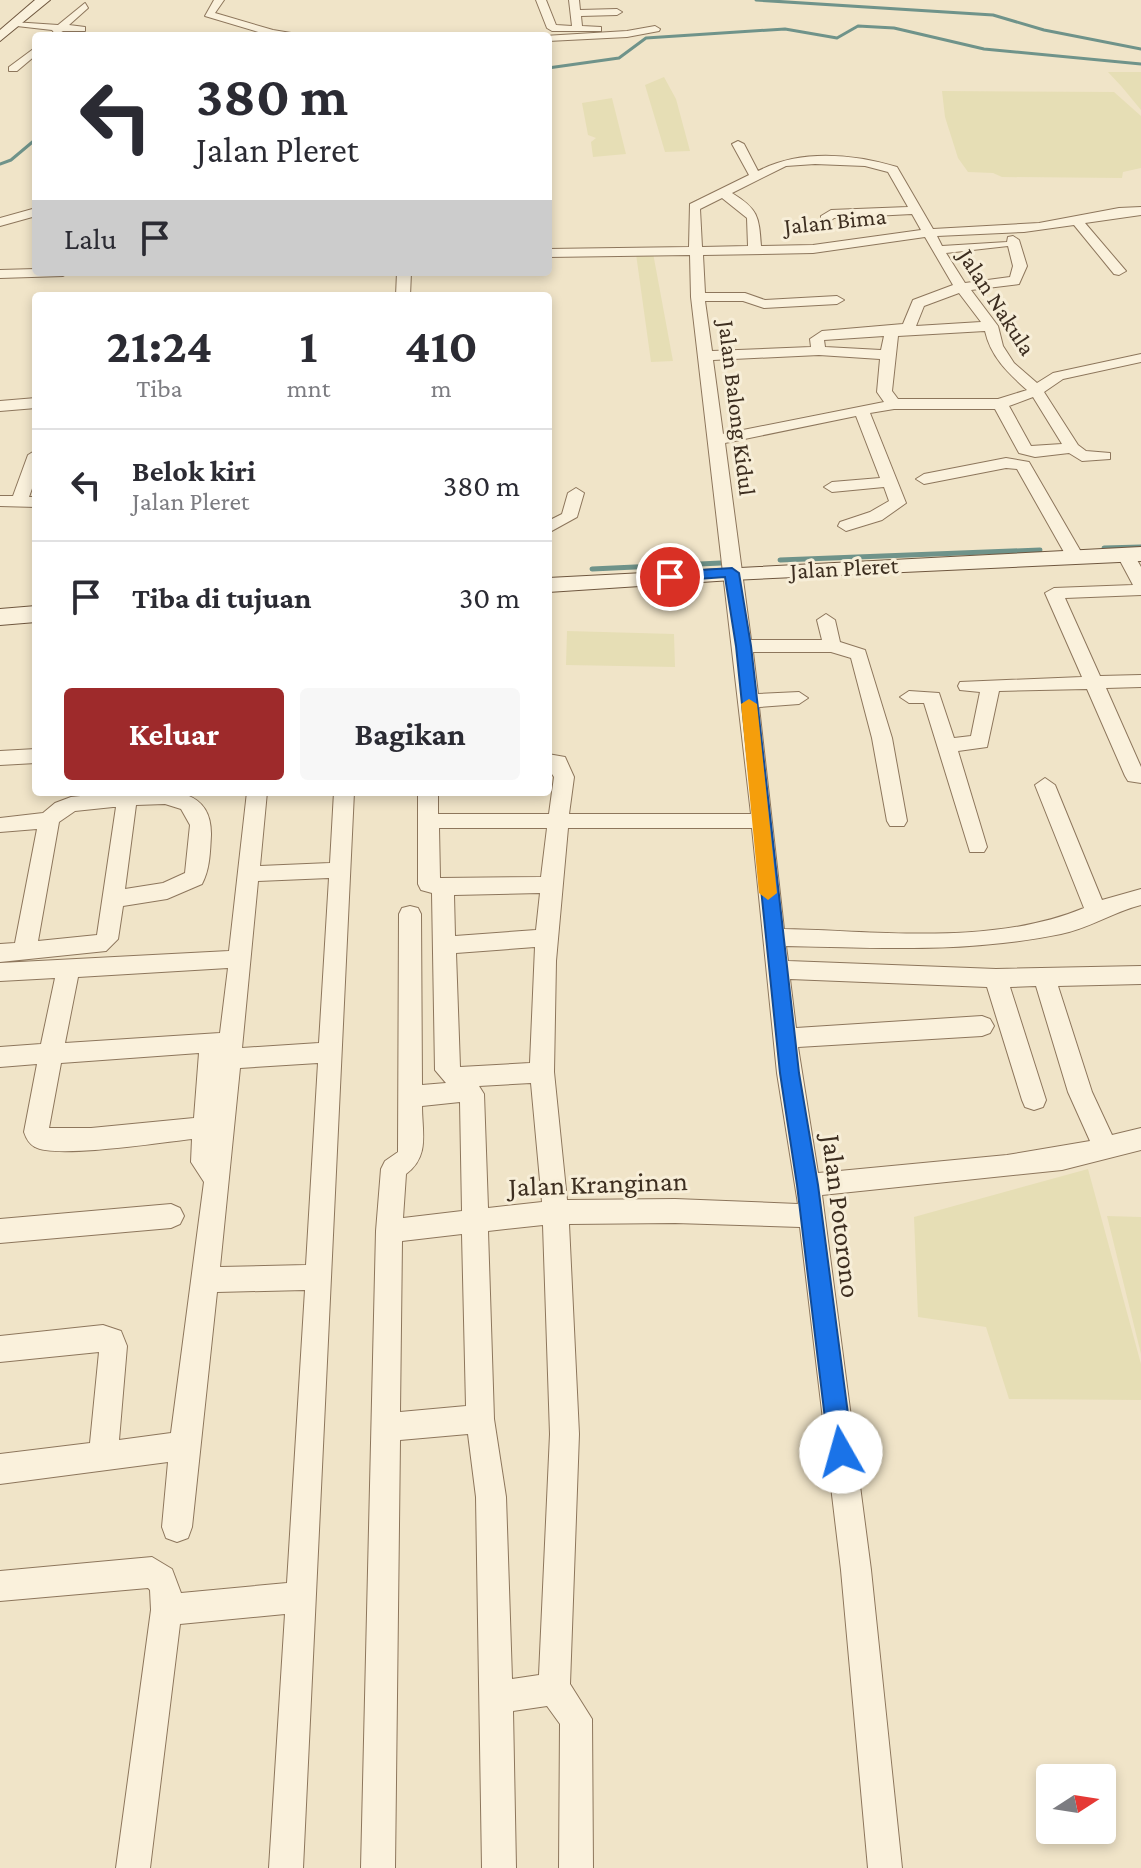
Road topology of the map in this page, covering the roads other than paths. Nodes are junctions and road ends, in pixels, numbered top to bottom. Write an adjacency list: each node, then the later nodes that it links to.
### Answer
1 (43, 0): 7 (main road)
2 (219, 0): 12 (street)
3 (541, 0): 6 (street)
4 (85, 6): 8 (street)
5 (617, 10): 6 (street); 6 (street)
6 (575, 14)
7 (9, 23): 8 (street); 13 (main road)
8 (60, 28): 9 (street); 11 (street)
9 (81, 29)
10 (655, 29): 14 (street)
11 (56, 32)
12 (249, 32)
13 (0, 37)
14 (552, 38)
15 (32, 53): 16 (street)
16 (13, 69)
17 (738, 144): 18 (street)
18 (755, 176): 19 (street, Jalan Nakula); 20 (street, Jalan Nakula)
19 (725, 194): 29 (street, Jalan Balong Kidul); 30 (street)
20 (914, 210): 23 (street); 27 (street, Jalan Nakula)
21 (1141, 211): 25 (street, Jalan Bima)
22 (32, 213): 26 (street)
23 (866, 213): 24 (street); 28 (street)
24 (825, 219)
25 (1076, 220): 27 (street, Jalan Bima); 33 (street)
26 (0, 222)
27 (929, 233): 28 (street, Jalan Bima); 31 (street, Jalan Nakula)
28 (882, 239): 30 (street, Jalan Bima)
29 (698, 249): 30 (street, Jalan Bima); 32 (street, Jalan Bima); 38 (street, Jalan Balong Kidul)
30 (755, 249)
31 (937, 250): 36 (street, Jalan Nakula); 36 (street)
32 (552, 253)
33 (1119, 271)
34 (32, 272): 35 (street)
35 (0, 274)
36 (961, 287): 40 (street, Jalan Nakula); 41 (street)
37 (837, 300): 38 (street)
38 (699, 304): 39 (street); 44 (street, Jalan Balong Kidul)
39 (739, 310)
40 (991, 326): 41 (street); 46 (street, Jalan Nakula)
41 (896, 331): 42 (street); 43 (street)
42 (819, 351): 43 (street); 44 (street)
43 (888, 355): 48 (street)
44 (705, 356): 52 (street, Jalan Balong Kidul)
45 (1141, 358): 46 (street)
46 (1036, 390): 49 (street); 53 (street, Jalan Nakula)
47 (32, 403): 50 (street)
48 (894, 404): 49 (street); 51 (street)
49 (1000, 404): 53 (street)
50 (0, 406)
51 (861, 409): 52 (street); 57 (street)
52 (716, 440): 66 (street, Jalan Balong Kidul)
53 (1072, 448): 54 (street)
54 (1104, 456)
55 (32, 478): 61 (street)
56 (924, 479): 65 (street)
57 (890, 482): 58 (street); 63 (street)
58 (832, 487)
59 (576, 493): 62 (street)
60 (0, 501): 61 (street)
61 (28, 501)
62 (552, 526)
63 (846, 526)
64 (1134, 554): 65 (main road, Jalan Pleret); 68 (street)
65 (1075, 557): 66 (main road, Jalan Pleret)
66 (732, 573): 67 (main road, Jalan Pleret); 72 (street, Jalan Potorono)
67 (552, 585)
68 (1141, 587): 75 (street)
69 (32, 614): 70 (main road)
70 (0, 617)
71 (826, 620): 73 (street)
72 (743, 646): 73 (street); 80 (street, Jalan Potorono)
73 (832, 646): 97 (street)
74 (1141, 681): 75 (street)
75 (1093, 683): 76 (street); 85 (street)
76 (991, 685): 77 (street); 81 (street)
77 (967, 686)
78 (909, 697): 81 (street)
79 (799, 698): 80 (street)
80 (749, 701): 96 (street, Jalan Potorono)
81 (947, 745): 99 (street)
82 (32, 756): 83 (street)
83 (0, 758)
84 (552, 761): 93 (street)
85 (1141, 776)
86 (1045, 785): 106 (street)
87 (149, 796): 92 (street)
88 (162, 796): 105 (street)
89 (257, 796): 101 (street)
90 (344, 796): 100 (street)
91 (428, 796): 95 (street)
92 (127, 799): 94 (street); 105 (street)
93 (558, 819): 95 (street); 96 (street); 102 (street)
94 (49, 820): 98 (street); 111 (street)
95 (428, 821): 103 (street)
96 (760, 821): 108 (street, Jalan Potorono)
97 (897, 821)
98 (0, 825)
99 (977, 847)
100 (341, 870): 101 (street); 123 (street)
101 (248, 874): 113 (street)
102 (550, 885): 103 (street); 109 (street)
103 (443, 887): 110 (street)
104 (1141, 897): 106 (street)
105 (115, 899): 111 (street)
106 (1096, 911): 108 (street)
107 (410, 914): 127 (street)
108 (773, 937): 115 (street, Jalan Potorono)
109 (547, 938): 110 (street); 126 (street)
110 (447, 945): 126 (street)
111 (25, 951): 112 (street)
112 (0, 953)
113 (239, 959): 114 (street); 122 (street)
114 (68, 969): 116 (street); 124 (street)
115 (778, 970): 119 (street); 121 (street, Jalan Potorono)
116 (0, 972)
117 (1141, 975): 118 (street)
118 (1044, 977): 119 (street); 131 (street)
119 (996, 978): 128 (street)
120 (982, 1026): 121 (street)
121 (786, 1038): 133 (street, Jalan Potorono)
122 (224, 1048): 123 (street); 124 (street); 129 (street); 132 (street)
123 (330, 1052): 140 (street)
124 (53, 1054): 125 (street); 129 (street)
125 (0, 1057)
126 (542, 1072): 134 (street)
127 (408, 1097): 137 (street); 139 (street)
128 (1034, 1100)
129 (205, 1127): 132 (street)
130 (1141, 1139): 131 (street)
131 (1106, 1149): 133 (street)
132 (217, 1179): 141 (street)
133 (808, 1185): 136 (street, Jalan Potorono)
134 (556, 1212): 136 (street, Jalan Kranginan); 137 (street, Jalan Kranginan); 152 (street)
135 (171, 1216): 138 (street)
136 (810, 1216): 159 (street, Jalan Potorono)
137 (477, 1220): 139 (street, Jalan Kranginan); 143 (street)
138 (0, 1231)
139 (389, 1231): 144 (street)
140 (319, 1277): 141 (street); 150 (street)
141 (207, 1280): 145 (street)
142 (0, 1349): 146 (street)
143 (480, 1419): 144 (street); 153 (street)
144 (385, 1427): 156 (street)
145 (182, 1446): 146 (street); 148 (street)
146 (103, 1456): 147 (street)
147 (0, 1469)
148 (177, 1527)
149 (0, 1586): 151 (street)
150 (302, 1597): 151 (street); 155 (street)
151 (166, 1610): 154 (street)
152 (554, 1689): 153 (street); 158 (street)
153 (495, 1697): 157 (street)
154 (133, 1868)
155 (286, 1868)
156 (378, 1868)
157 (499, 1868)
158 (576, 1868)
159 (885, 1868)

